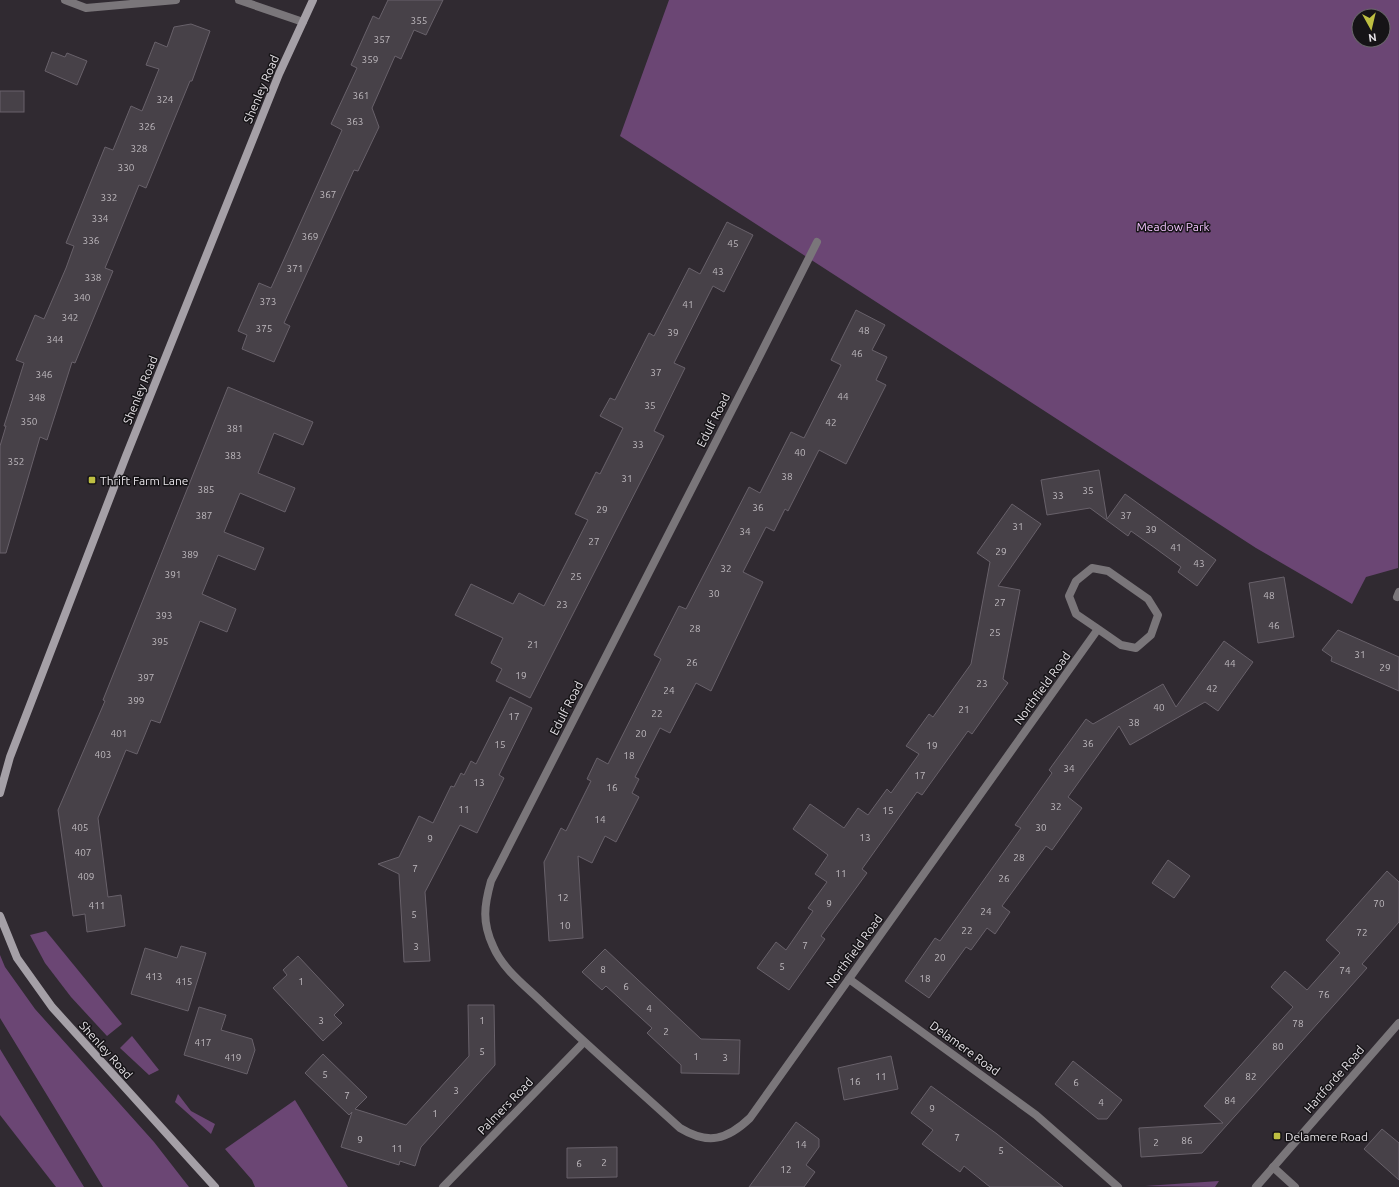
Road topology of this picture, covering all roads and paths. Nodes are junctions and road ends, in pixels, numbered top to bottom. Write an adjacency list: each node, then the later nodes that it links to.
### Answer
1 (65, 0): 2 (street)
2 (176, 0)
3 (239, 0): 5 (street)
4 (313, 0): 5 (main road, Shenley Road)
5 (303, 22): 8 (main road, Shenley Road)
6 (817, 242): 12 (street, Edulf Road)
7 (1098, 629): 7 (street); 10 (street, Northfield Road)
8 (0, 793)
9 (0, 916): 14 (main road, Shenley Road)
10 (849, 979): 12 (street, Northfield Road); 16 (street, Delamere Road)
11 (1399, 1023): 13 (street, Hartforde Road)
12 (584, 1042): 15 (street, Palmers Road)
13 (1273, 1167): 17 (street, Hartforde Road); 18 (street)
14 (215, 1187)
15 (443, 1187)
16 (1118, 1187)
17 (1256, 1187)
18 (1295, 1187)

